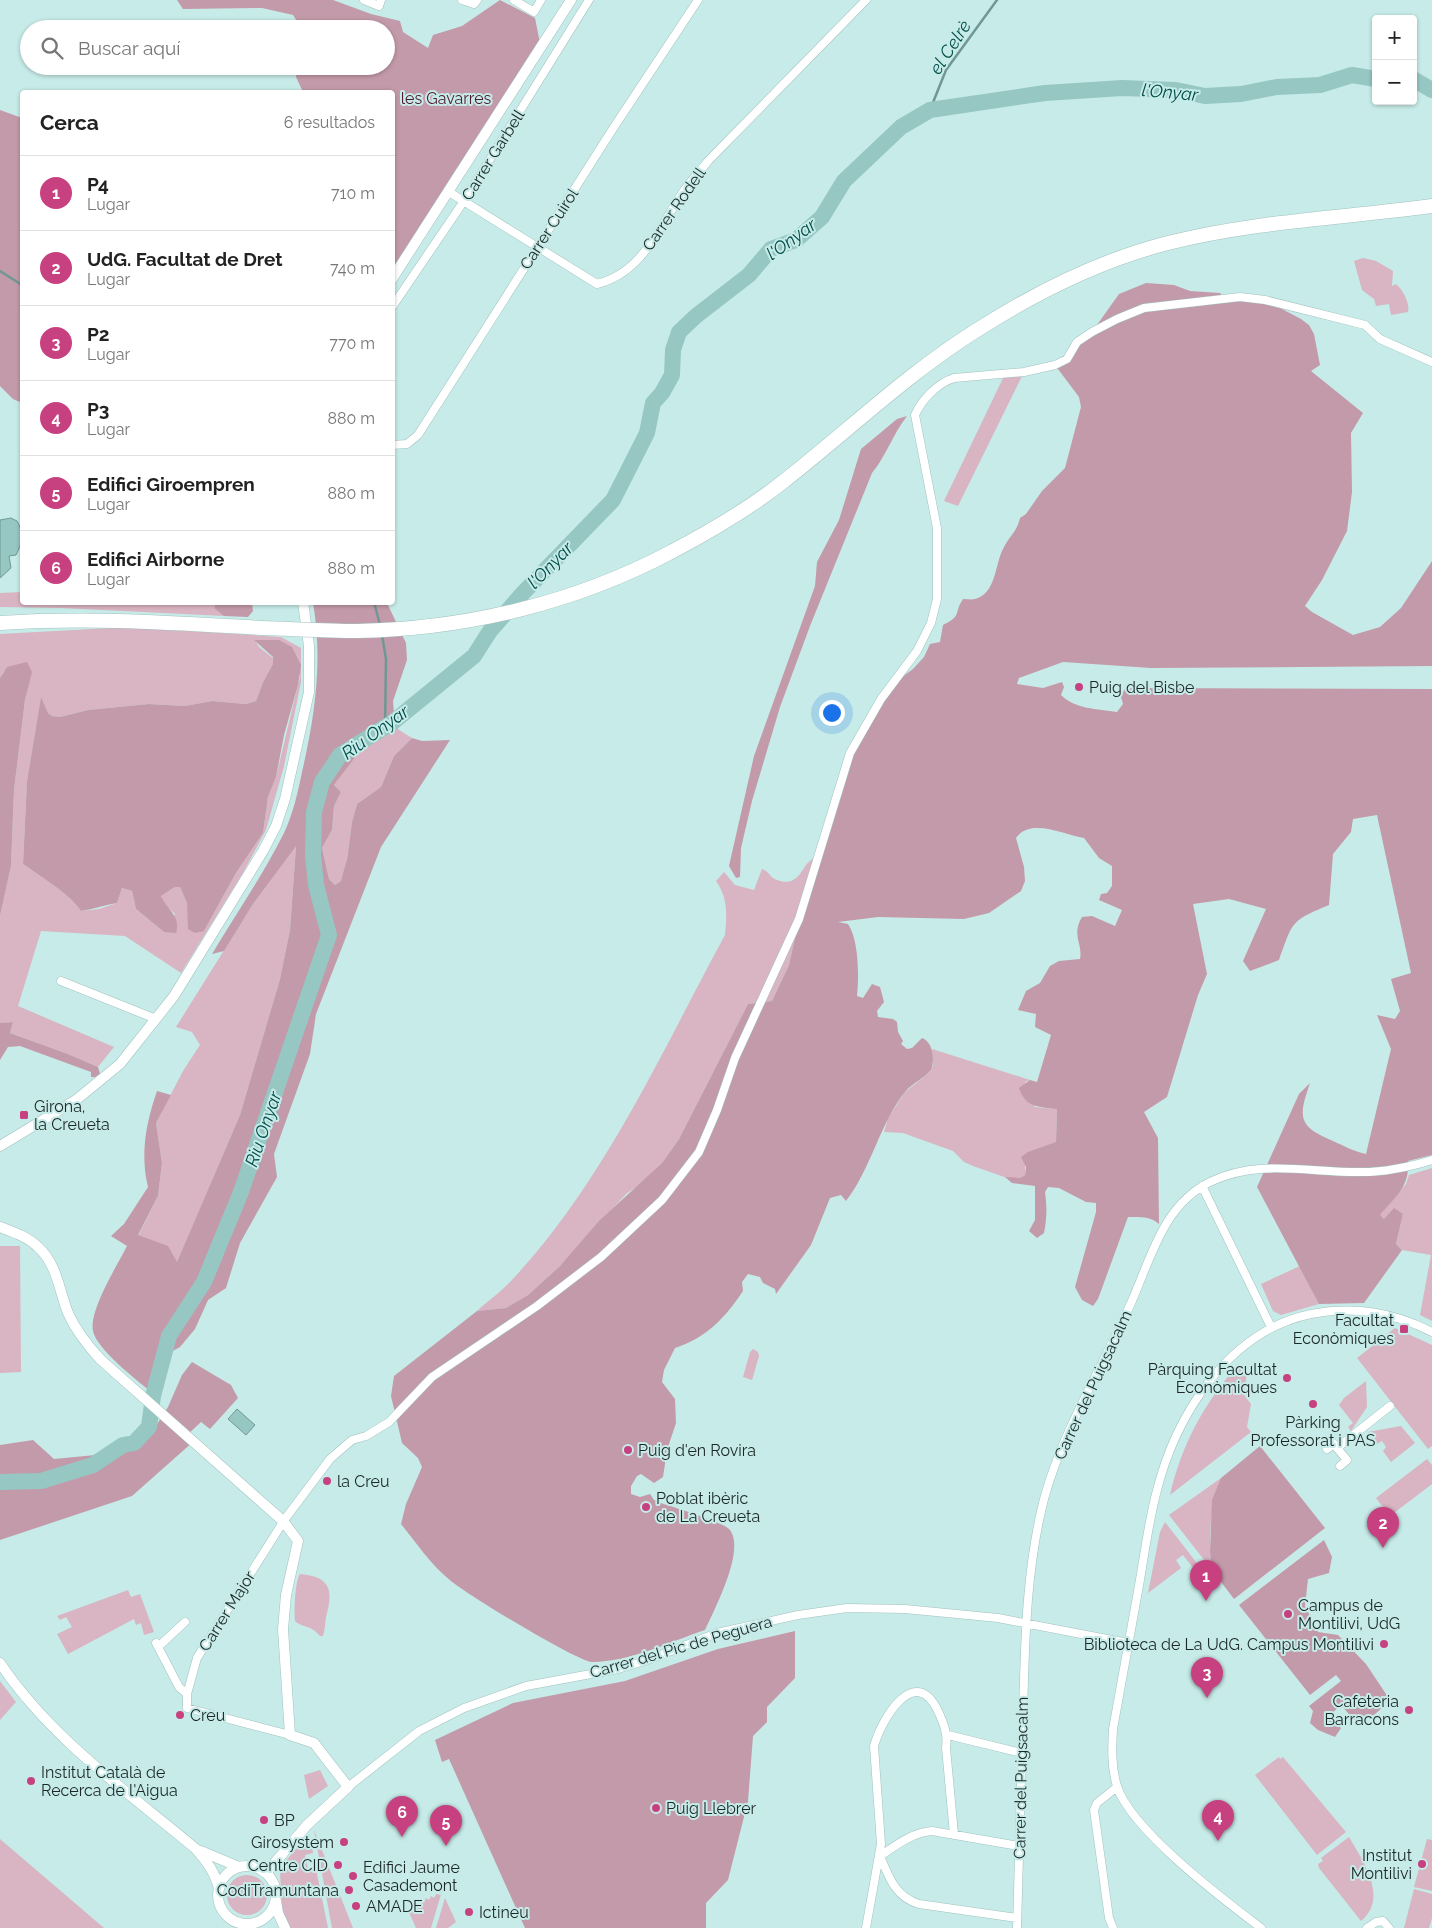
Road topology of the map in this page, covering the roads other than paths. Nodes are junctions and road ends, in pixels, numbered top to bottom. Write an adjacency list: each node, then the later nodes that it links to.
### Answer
1 (364, 0): 10 (street)
2 (462, 0): 3 (street)
3 (477, 0)
4 (514, 0): 5 (street)
5 (541, 0)
6 (571, 0): 11 (main road)
7 (589, 0): 12 (street, Carrer Garbell)
8 (698, 0): 14 (street, Carrer Cuirol)
9 (866, 0): 14 (street, Carrer Rodell)
10 (380, 3)
11 (449, 192): 12 (street, Carrer Rodell); 15 (main road)
12 (464, 201): 14 (street, Carrer Rodell); 16 (street, Carrer Garbell)
13 (1432, 206): 21 (highway, bridge)
14 (537, 247): 18 (street, Carrer Cuirol)
15 (395, 274)
16 (395, 303)
17 (1432, 362): 37 (street, Carrer Major)
18 (395, 445)
19 (303, 605): 26 (main road)
20 (0, 613): 21 (highway)
21 (80, 619): 22 (highway)
22 (56, 620): 23 (highway); 24 (highway)
23 (0, 623)
24 (0, 630)
25 (61, 981): 26 (street)
26 (156, 1019): 27 (main road)
27 (0, 1146)
28 (1432, 1160): 29 (street, Carrer del Puigsacalm)
29 (1202, 1186): 31 (street); 39 (street, Carrer del Puigsacalm)
30 (0, 1228): 37 (main road)
31 (1271, 1327): 32 (street); 40 (street)
32 (1432, 1332)
33 (1390, 1406): 34 (street)
34 (1337, 1448): 35 (street); 36 (street)
35 (1327, 1450)
36 (1340, 1466)
37 (283, 1521): 42 (street, Carrer Major); 43 (main road)
38 (185, 1622): 42 (street)
39 (1027, 1624): 40 (street, Carrer del Pic de Peguera); 45 (street, Carrer del Puigsacalm); 46 (street, Carrer del Pic de Peguera)
40 (1128, 1643): 47 (street)
41 (0, 1663): 50 (main road)
42 (187, 1694): 43 (street, Carrer Major)
43 (290, 1735): 46 (main road)
44 (948, 1735): 45 (street); 48 (street); 51 (street)
45 (1022, 1753): 49 (street, Carrer del Puigsacalm)
46 (348, 1787): 53 (main road, Carrer del Pic de Peguera)
47 (1117, 1787): 62 (street); 63 (street)
48 (954, 1834): 49 (street); 51 (street)
49 (1019, 1846): 56 (street, Carrer del Puigsacalm)
50 (196, 1849): 52 (main road); 54 (main road)
51 (880, 1856): 56 (street); 60 (street)
52 (239, 1867): 53 (main road); 54 (main road)
53 (266, 1872): 55 (main road)
54 (218, 1888): 57 (main road)
55 (275, 1898): 57 (main road); 59 (main road)
56 (1017, 1918): 61 (street, Carrer del Puigsacalm)
57 (251, 1924): 58 (main road)
58 (264, 1928)
59 (285, 1928)
60 (866, 1928)
61 (1017, 1928)
62 (1113, 1928)
63 (1261, 1928)
64 (1368, 1928): 65 (street)
65 (1389, 1928)

